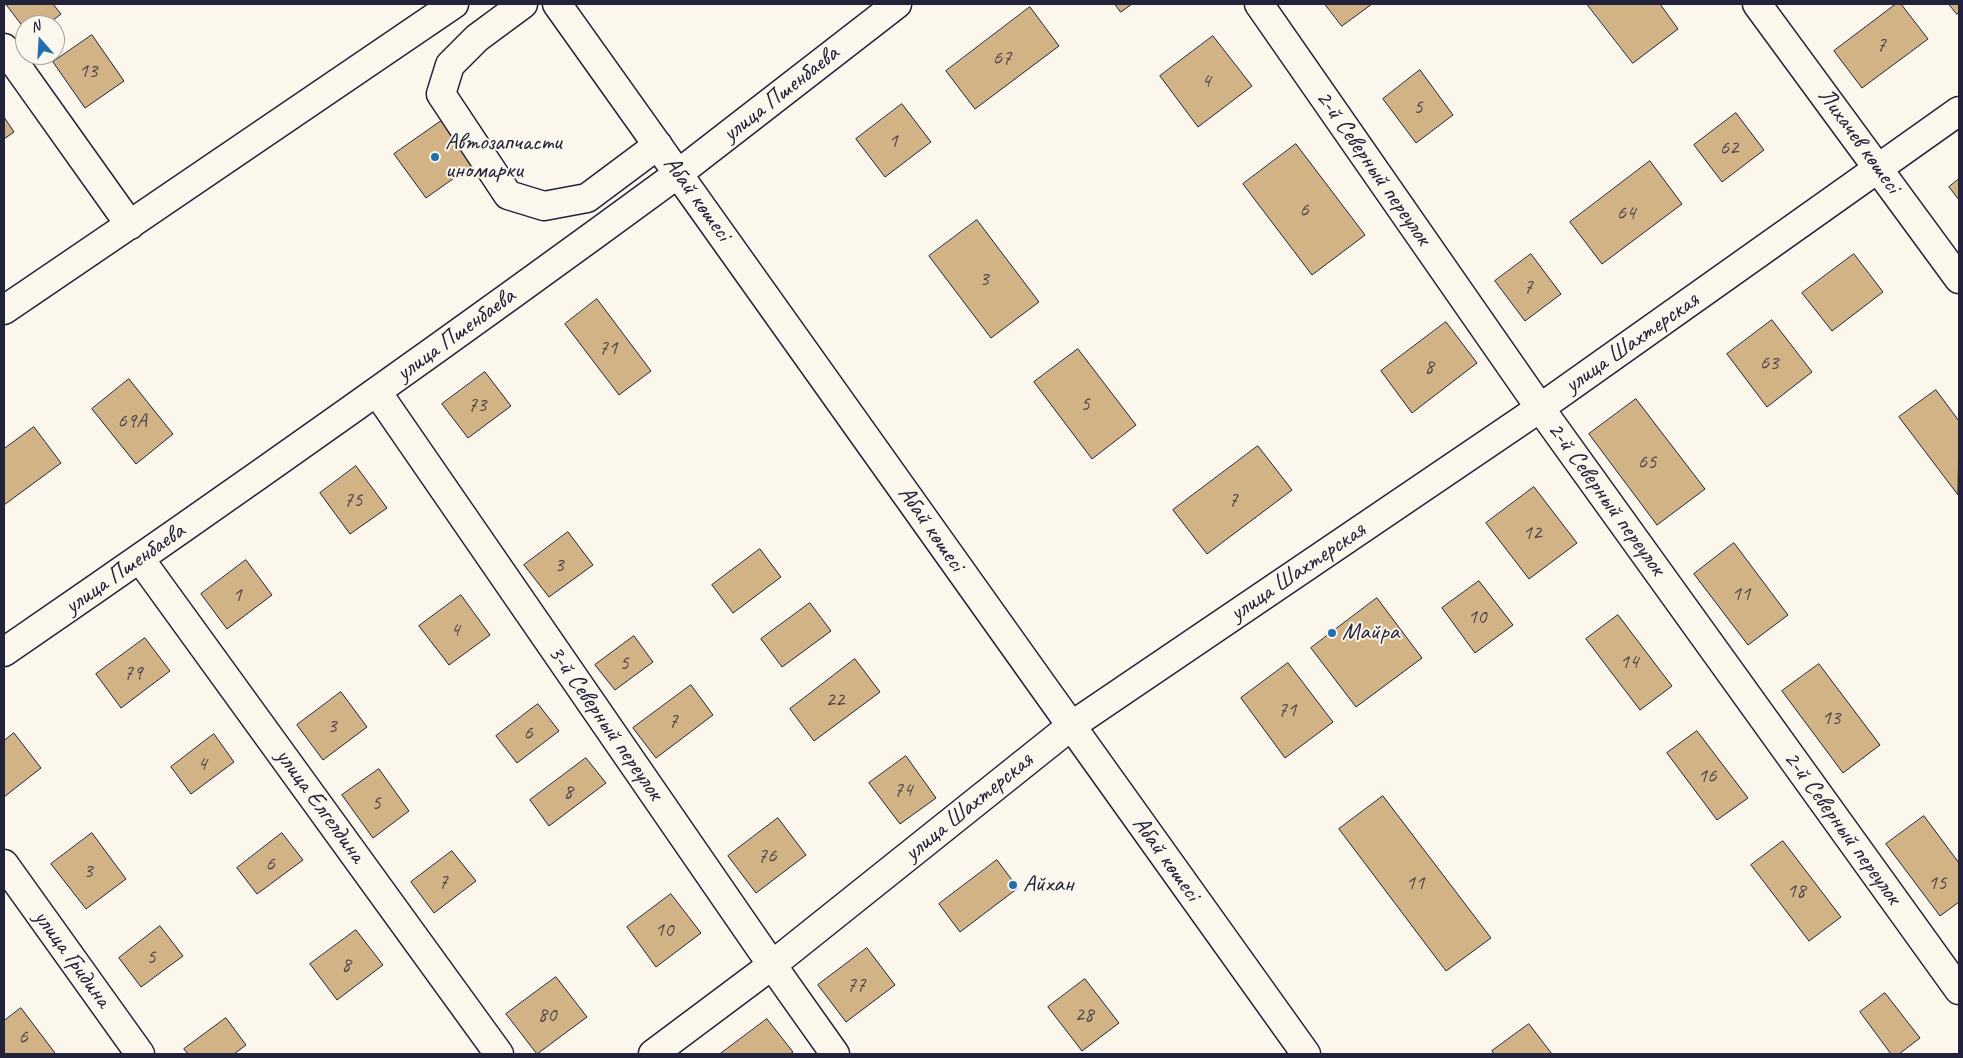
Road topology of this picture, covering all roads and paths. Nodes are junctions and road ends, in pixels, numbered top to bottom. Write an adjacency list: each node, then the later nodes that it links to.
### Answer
1 (454, 4): 12 (street)
2 (523, 4): 9 (street)
3 (557, 4): 9 (street, Абай көшесі)
4 (897, 4): 11 (street, улица Пшенбаева)
5 (1259, 4): 16 (street, 2-й Северный переулок)
6 (1757, 4): 10 (street, Лихачев көшесі)
7 (4, 48): 12 (street)
8 (1959, 111): 10 (street, улица Шахтерская)
9 (658, 145): 11 (street, Абай көшесі)
10 (1879, 168): 13 (street, Лихачев көшесі); 16 (street, улица Шахтерская)
11 (679, 173): 15 (street, улица Пшенбаева); 19 (street, Абай көшесі)
12 (130, 225): 14 (street)
13 (1959, 279)
14 (4, 310)
15 (377, 392): 17 (street, улица Пшенбаева); 21 (street, 3-й Северный переулок)
16 (1540, 408): 19 (street, улица Шахтерская); 22 (street, 2-й Северный переулок)
17 (140, 559): 18 (street, улица Пшенбаева); 24 (street, улица Елгелдина)
18 (4, 652)
19 (1071, 726): 21 (street, улица Шахтерская); 27 (street, Абай көшесі)
20 (4, 864): 23 (street, улица Гридина)
21 (772, 965): 25 (street, улица Шахтерская); 26 (street, 3-й Северный переулок)
22 (1959, 990)
23 (140, 1054)
24 (500, 1054)
25 (653, 1054)
26 (835, 1054)
27 (1306, 1054)

